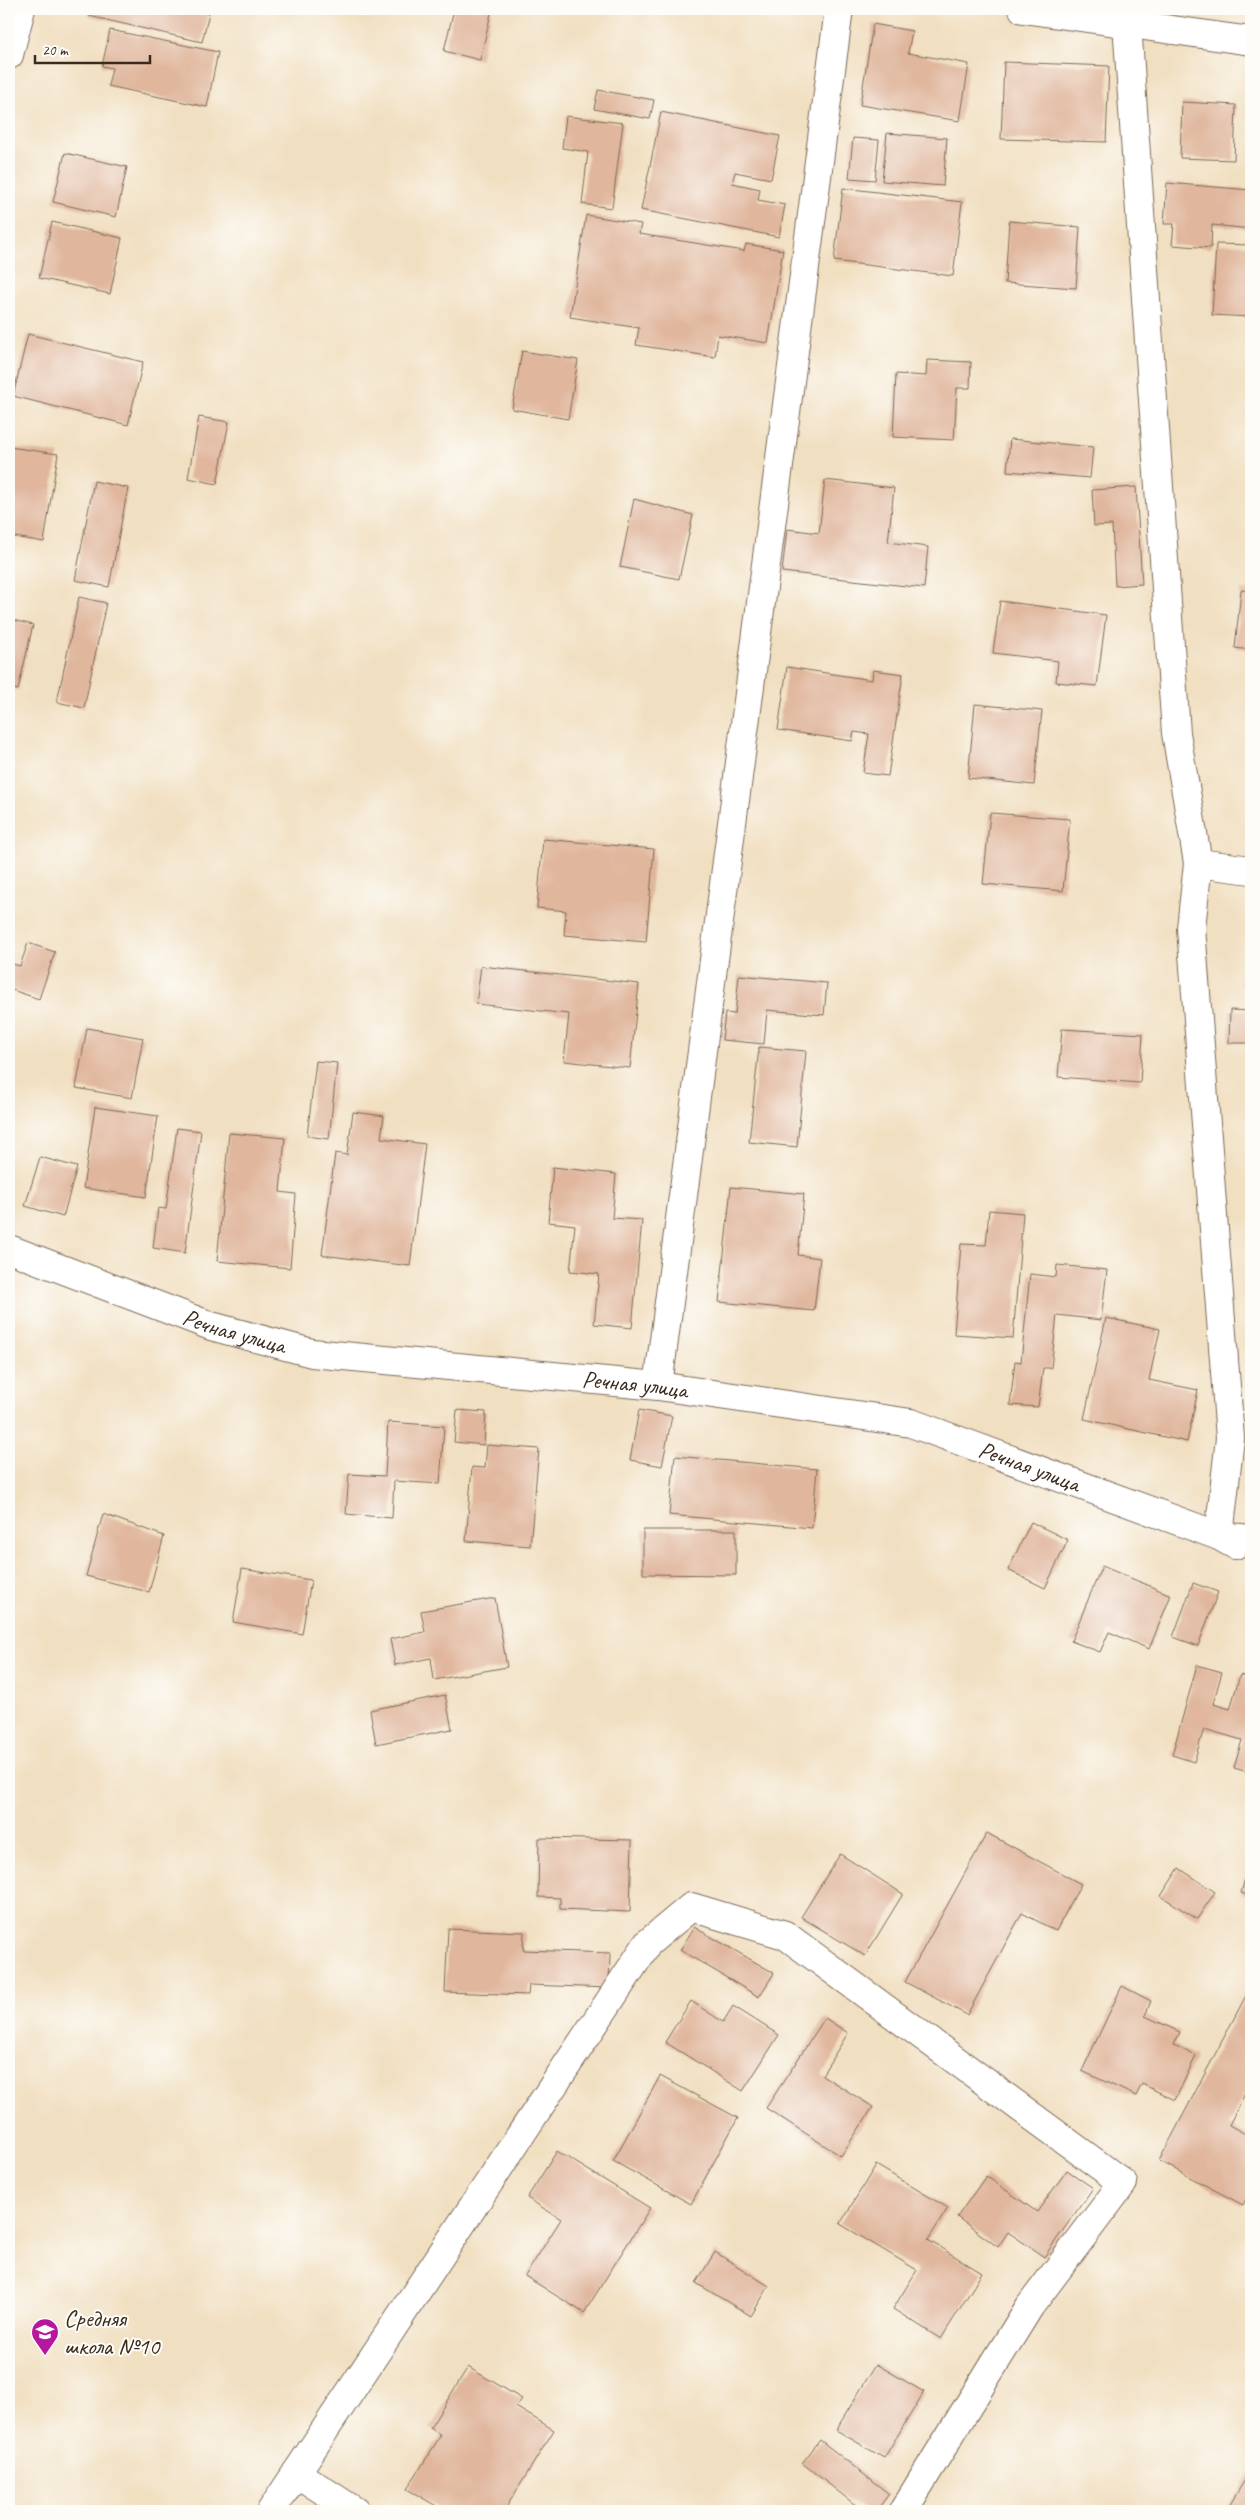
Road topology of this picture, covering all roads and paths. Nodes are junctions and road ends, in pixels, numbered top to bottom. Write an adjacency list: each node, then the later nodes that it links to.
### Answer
1 (20, 9): 6 (street)
2 (839, 9): 10 (street)
3 (1023, 9): 4 (street)
4 (1127, 16): 5 (street); 7 (street)
5 (1251, 41)
6 (9, 55)
7 (1198, 863): 8 (street); 11 (street)
8 (1251, 870)
9 (9, 1249): 10 (street, Речная улица)
10 (658, 1386): 11 (street, Речная улица)
11 (1219, 1536): 12 (street); 13 (street, Речная улица)
12 (1251, 1539)
13 (1251, 1555)
14 (296, 2473): 15 (street); 16 (street); 17 (street)
15 (271, 2511)
16 (355, 2511)
17 (903, 2511)

